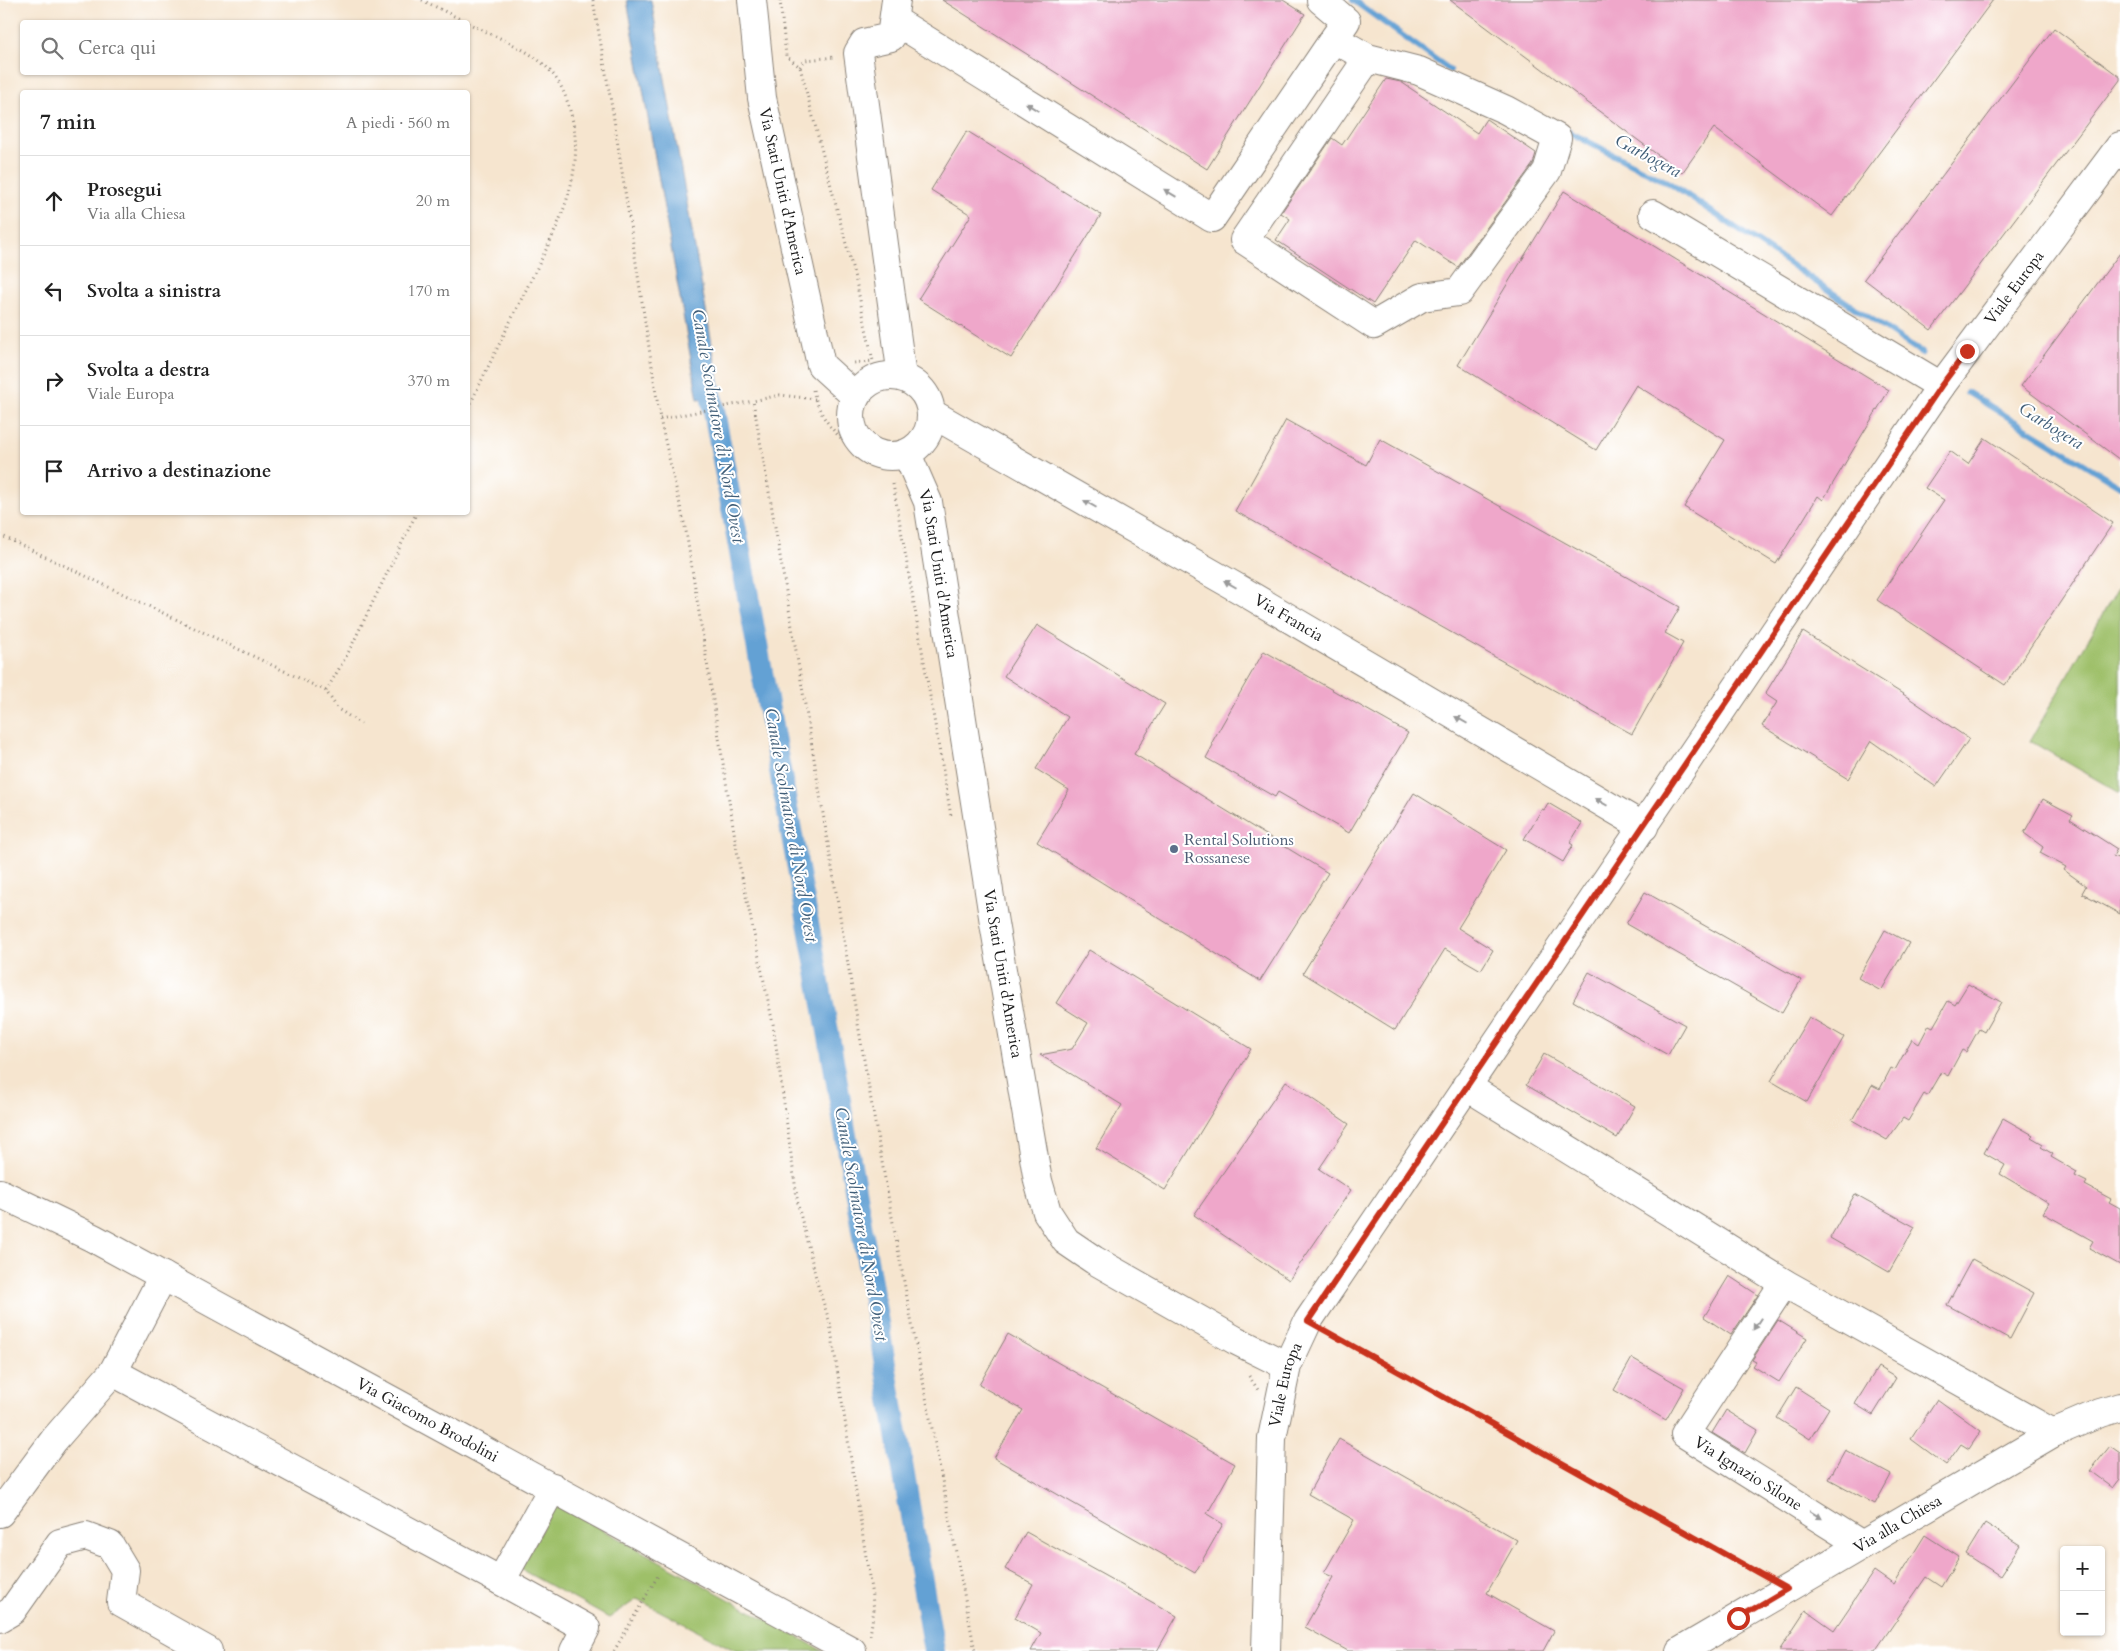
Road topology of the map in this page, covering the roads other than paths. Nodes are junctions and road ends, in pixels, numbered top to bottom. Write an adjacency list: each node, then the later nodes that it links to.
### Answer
1 (752, 0): 10 (street, Via Stati Uniti d'America)
2 (1321, 0): 4 (street)
3 (895, 10): 4 (street, one-way to 3); 8 (street)
4 (1334, 39): 5 (street)
5 (1368, 58): 5 (street)
6 (2120, 146): 9 (street, Viale Europa)
7 (1653, 214): 9 (street)
8 (902, 377): 10 (street); 11 (street)
9 (1941, 386): 13 (street, Viale Europa)
10 (856, 396): 12 (street)
11 (931, 413): 12 (street); 13 (street, Via Francia, one-way to 11)
12 (907, 454): 18 (street, Via Stati Uniti d'America)
13 (1644, 827): 14 (street, Viale Europa)
14 (1466, 1086): 17 (street); 18 (street, Viale Europa)
15 (0, 1193): 16 (street, Via Giacomo Brodolini)
16 (162, 1276): 19 (street); 22 (street, Via Giacomo Brodolini)
17 (1784, 1283): 21 (street); 24 (street, Via Ignazio Silone, one-way to 24)
18 (1287, 1366): 30 (street, Viale Europa)
19 (113, 1372): 23 (street); 25 (street)
20 (2113, 1406): 21 (street, Via alla Chiesa)
21 (2053, 1433): 24 (street, Via alla Chiesa)
22 (553, 1487): 25 (street); 27 (street, Via Giacomo Brodolini)
23 (0, 1513)
24 (1862, 1545): 31 (street, Via alla Chiesa)
25 (501, 1581): 29 (street)
26 (0, 1618): 28 (street)
27 (860, 1648)
28 (208, 1651)
29 (574, 1651)
30 (1266, 1651)
31 (1681, 1651)

